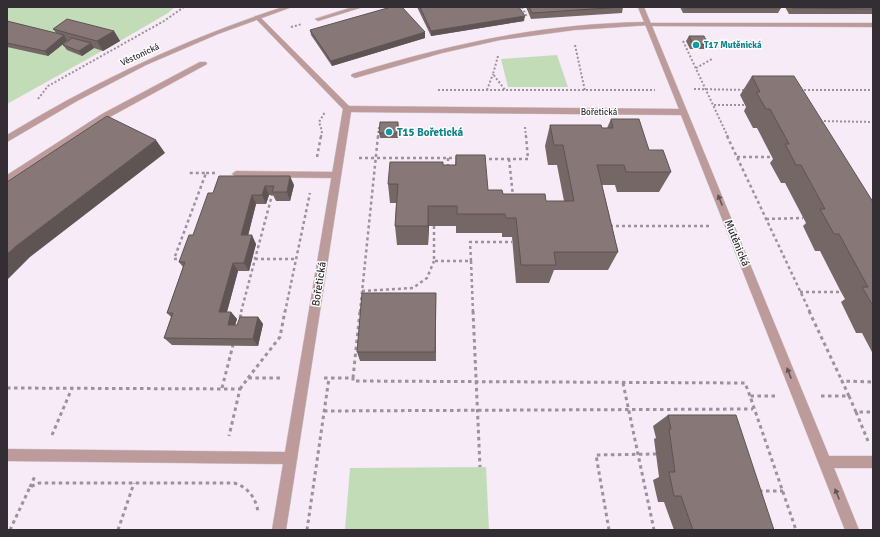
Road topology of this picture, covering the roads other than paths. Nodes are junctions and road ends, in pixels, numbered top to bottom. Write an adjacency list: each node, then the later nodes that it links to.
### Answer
1 (289, 7): 4 (street, Věstonická)
2 (360, 7): 5 (street)
3 (641, 7): 6 (street, Mutěnická)
4 (258, 17): 10 (street); 12 (street, Věstonická)
5 (318, 19)
6 (648, 24): 7 (street); 9 (street); 11 (street, Mutěnická)
7 (873, 25)
8 (203, 64): 15 (street)
9 (355, 76)
10 (348, 109): 11 (street, Bořetická); 14 (street, Bořetická)
11 (683, 112): 18 (street, Mutěnická, one-way to 11)
12 (7, 140)
13 (236, 174): 14 (street)
14 (336, 174): 17 (street, Bořetická)
15 (7, 180)
16 (7, 456): 17 (street)
17 (290, 458): 20 (street, Bořetická)
18 (824, 462): 19 (street); 21 (street, Mutěnická, one-way to 18)
19 (873, 462)
20 (279, 530)
21 (852, 530)

